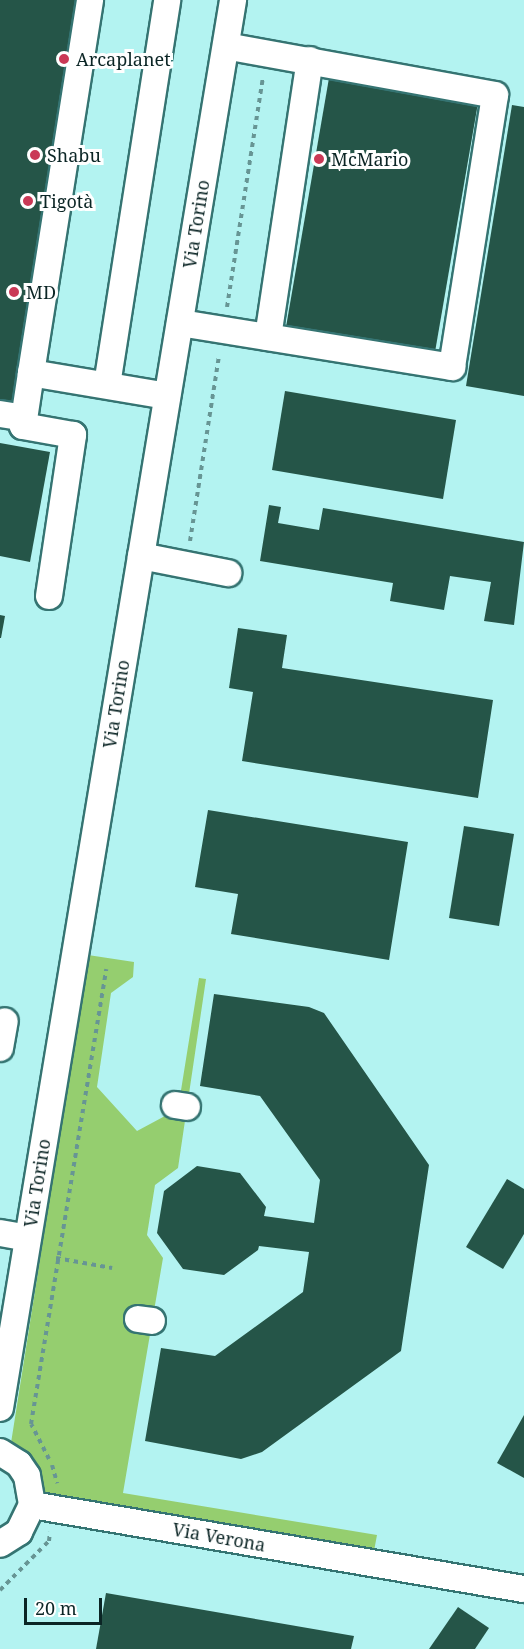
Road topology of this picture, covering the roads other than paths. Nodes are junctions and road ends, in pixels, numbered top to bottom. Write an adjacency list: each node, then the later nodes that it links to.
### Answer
1 (90, 0): 8 (street)
2 (166, 0): 9 (street)
3 (233, 0): 4 (street, Via Torino)
4 (226, 46): 5 (street); 6 (street, Via Torino)
5 (310, 60): 7 (street); 7 (street)
6 (180, 323): 7 (street); 10 (street, Via Torino)
7 (268, 337)
8 (31, 373): 9 (street); 11 (street)
9 (107, 386): 10 (street)
10 (167, 396): 12 (street, Via Torino)
11 (12, 416): 14 (street)
12 (141, 556): 13 (street); 18 (street, Via Torino)
13 (228, 573)
14 (49, 596)
15 (5, 1021): 16 (street)
16 (0, 1048)
17 (0, 1233): 18 (street)
18 (26, 1245): 19 (street, Via Torino)
19 (0, 1408)
20 (0, 1452): 21 (street)
21 (43, 1507): 22 (street); 23 (street, Via Verona)
22 (0, 1544)
23 (524, 1589)

